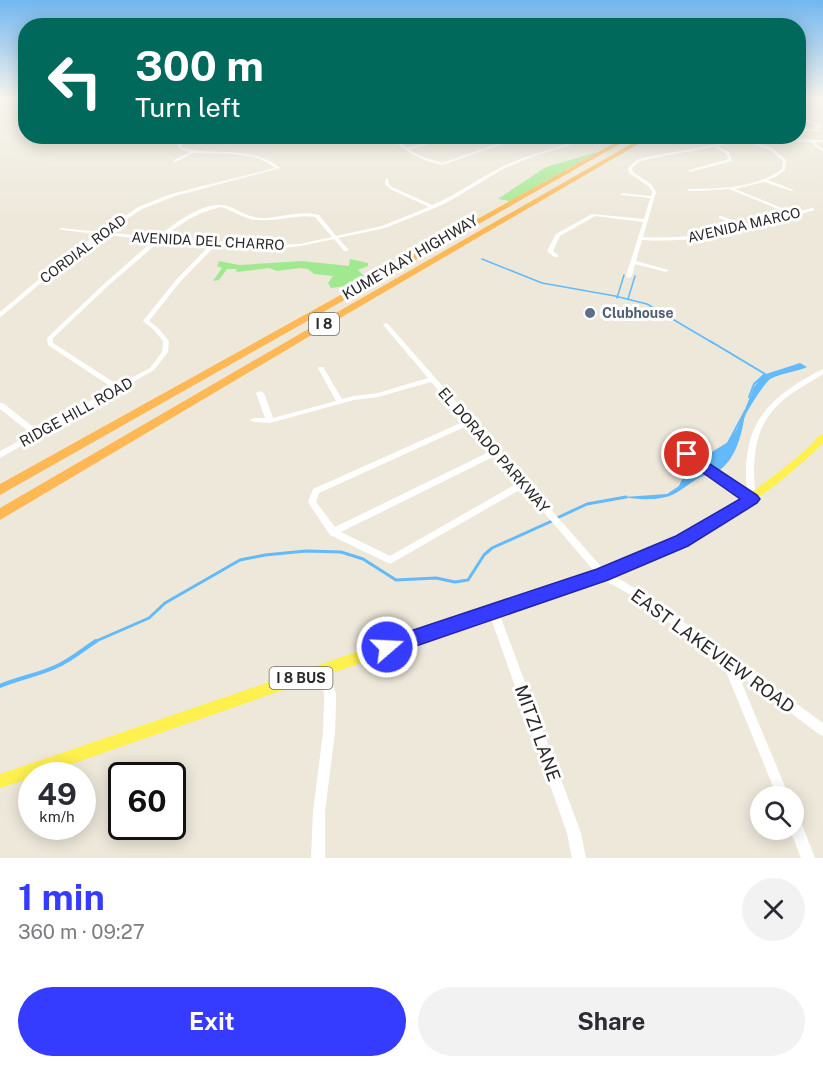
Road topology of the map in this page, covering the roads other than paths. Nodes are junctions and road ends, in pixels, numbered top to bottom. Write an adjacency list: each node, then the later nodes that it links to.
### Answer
1 (806, 141): 2 (street)
2 (812, 141): 3 (street); 15 (street)
3 (823, 141)
4 (178, 144): 16 (street)
5 (398, 144): 14 (street)
6 (426, 144): 14 (street)
7 (498, 144): 14 (street)
8 (569, 144): 26 (street, AVENIDA DEL CHARRO)
9 (618, 144): 61 (highway, KUMEYAAY HIGHWAY / I 8)
10 (636, 144): 63 (highway, KUMEYAAY HIGHWAY / I 8)
11 (725, 144): 13 (street)
12 (757, 144): 20 (street)
13 (714, 146): 18 (street); 25 (street)
14 (407, 149)
15 (823, 151)
16 (192, 152): 17 (street); 33 (street, CORDIAL ROAD)
17 (175, 161)
18 (690, 171)
19 (387, 179): 26 (street)
20 (763, 180): 21 (street); 22 (street)
21 (730, 188): 23 (street); 28 (street)
22 (792, 189)
23 (689, 190)
24 (622, 194): 25 (street)
25 (652, 197): 30 (street)
26 (433, 207): 36 (street, AVENIDA DEL CHARRO)
27 (812, 209): 28 (street, AVENIDA MARCO)
28 (794, 214): 31 (street, AVENIDA MARCO)
29 (722, 218): 31 (street)
30 (645, 221): 34 (street); 39 (street)
31 (746, 227): 34 (street, AVENIDA MARCO)
32 (62, 229): 33 (street, AVENIDA DEL CHARRO)
33 (100, 234): 35 (street, AVENIDA DEL CHARRO); 43 (street, CORDIAL ROAD)
34 (640, 238): 40 (street)
35 (157, 239): 36 (street); 37 (street, AVENIDA DEL CHARRO); 48 (street)
36 (337, 239): 37 (street, AVENIDA DEL CHARRO); 38 (street)
37 (215, 243): 48 (street, RIDGE HILL ROAD)
38 (346, 250)
39 (555, 256)
40 (634, 262): 41 (street); 42 (street)
41 (666, 270)
42 (629, 276)
43 (0, 315)
44 (386, 325): 47 (street, EL DORADO PARKWAY)
45 (321, 368): 50 (street)
46 (823, 371): 62 (street)
47 (433, 379): 50 (street); 54 (street, EL DORADO PARKWAY)
48 (118, 388): 55 (street, RIDGE HILL ROAD)
49 (260, 393): 53 (street)
50 (340, 402): 53 (street)
51 (0, 405): 55 (street)
52 (254, 420): 53 (street)
53 (270, 421)
54 (470, 422): 57 (street, EL DORADO PARKWAY); 64 (street)
55 (37, 435): 59 (street, RIDGE HILL ROAD)
56 (823, 437): 62 (main road, I 8 BUS)
57 (496, 452): 60 (street, EL DORADO PARKWAY); 64 (street)
58 (687, 454): 62 (street)
59 (0, 455)
60 (524, 484): 64 (street); 65 (street, EL DORADO PARKWAY)
61 (0, 490)
62 (752, 499): 65 (main road, I 8 BUS)
63 (0, 515)
64 (333, 532)
65 (602, 574): 66 (main road, I 8 BUS); 67 (street, EAST LAKEVIEW ROAD)
66 (493, 610): 68 (main road, I 8 BUS); 74 (street, MITZI LANE)
67 (726, 659): 69 (street, EAST LAKEVIEW ROAD); 71 (street)
68 (323, 670): 70 (main road, I 8 BUS); 73 (street)
69 (823, 730)
70 (0, 781)
71 (779, 786)
72 (801, 840): 75 (street)
73 (318, 858)
74 (579, 858)
75 (808, 858)

